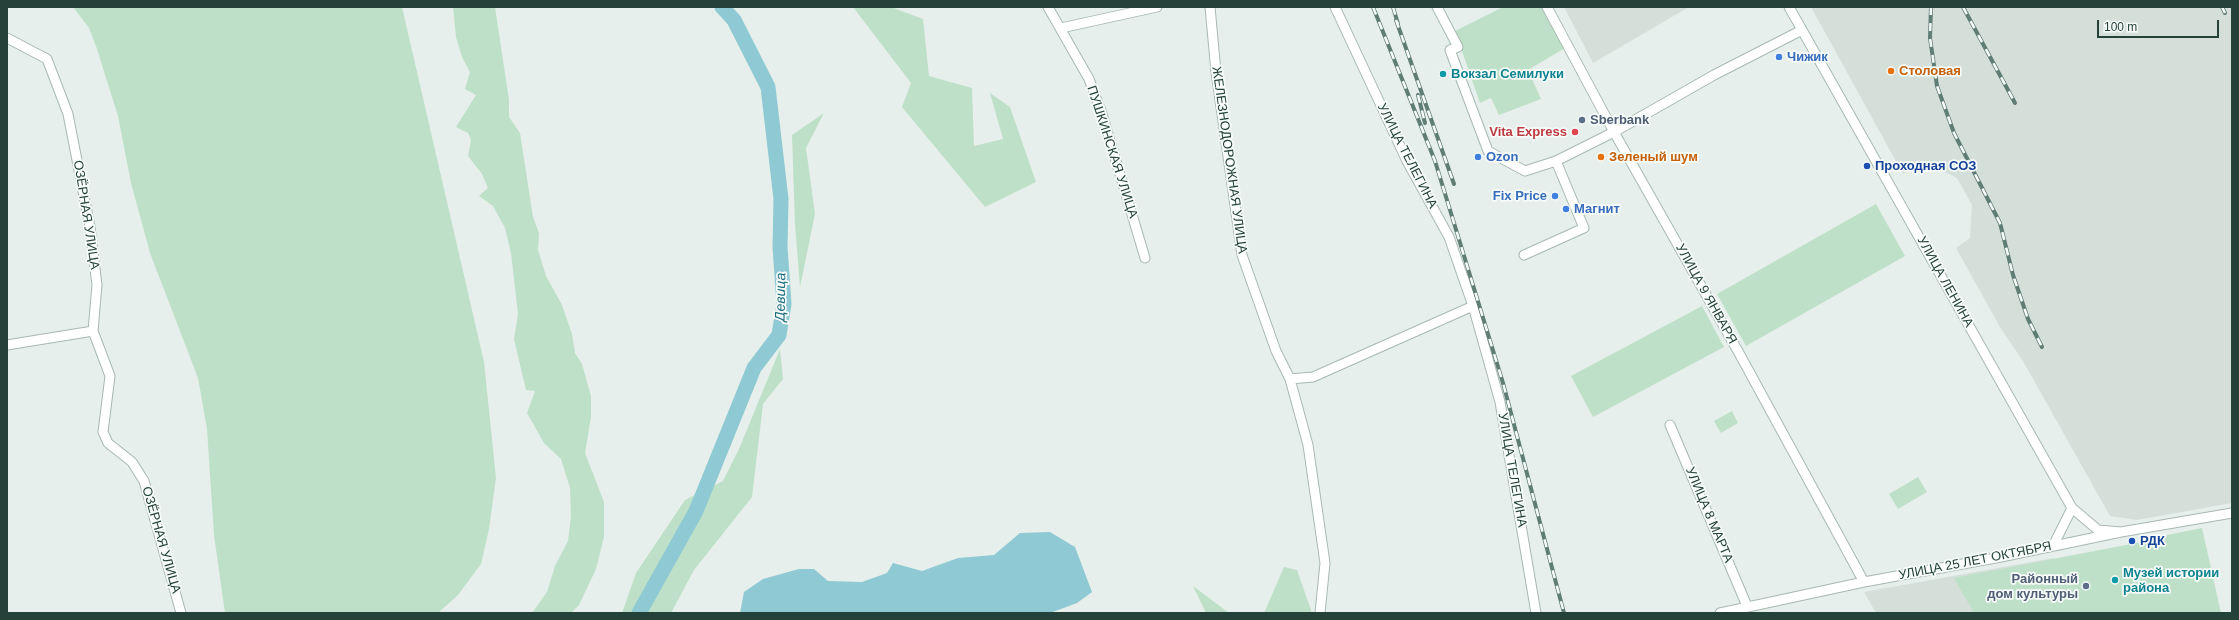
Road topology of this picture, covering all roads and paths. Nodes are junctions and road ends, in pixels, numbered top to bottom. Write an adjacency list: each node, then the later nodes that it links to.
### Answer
1 (1048, 7): 8 (street, ПУШКИНСКАЯ УЛИЦА)
2 (1157, 7): 8 (street)
3 (1210, 7): 18 (street, ЖЕЛЕЗНОДОРОЖНАЯ УЛИЦА)
4 (1336, 7): 15 (street, УЛИЦА ТЕЛЕГИНА)
5 (1437, 7): 12 (street)
6 (1547, 7): 11 (street, УЛИЦА 9 ЯНВАРЯ)
7 (1789, 7): 9 (street, УЛИЦА ЛЕНИНА)
8 (1061, 28): 14 (street, ПУШКИНСКАЯ УЛИЦА)
9 (1802, 30): 11 (street); 20 (street, УЛИЦА ЛЕНИНА)
10 (7, 38): 16 (street, ОЗЁРНАЯ УЛИЦА)
11 (1614, 132): 12 (street); 24 (street, УЛИЦА 9 ЯНВАРЯ)
12 (1556, 161): 13 (street)
13 (1524, 255)
14 (1145, 258)
15 (1473, 306): 18 (street); 28 (street, УЛИЦА ТЕЛЕГИНА)
16 (93, 331): 17 (street); 26 (street, ОЗЁРНАЯ УЛИЦА)
17 (7, 345)
18 (1290, 379): 27 (street, ЖЕЛЕЗНОДОРОЖНАЯ УЛИЦА)
19 (1670, 425): 25 (street, УЛИЦА 8 МАРТА)
20 (2072, 508): 22 (street, УЛИЦА ЛЕНИНА); 23 (street)
21 (2232, 513): 22 (street, УЛИЦА 25 ЛЕТ ОКТЯБРЯ)
22 (2121, 532): 23 (street, УЛИЦА 25 ЛЕТ ОКТЯБРЯ)
23 (2053, 546): 24 (street, УЛИЦА 25 ЛЕТ ОКТЯБРЯ)
24 (1864, 582): 25 (street, УЛИЦА 25 ЛЕТ ОКТЯБРЯ)
25 (1751, 608): 29 (street, УЛИЦА 25 ЛЕТ ОКТЯБРЯ)
26 (181, 613)
27 (1320, 613)
28 (1536, 613)
29 (1720, 613)

